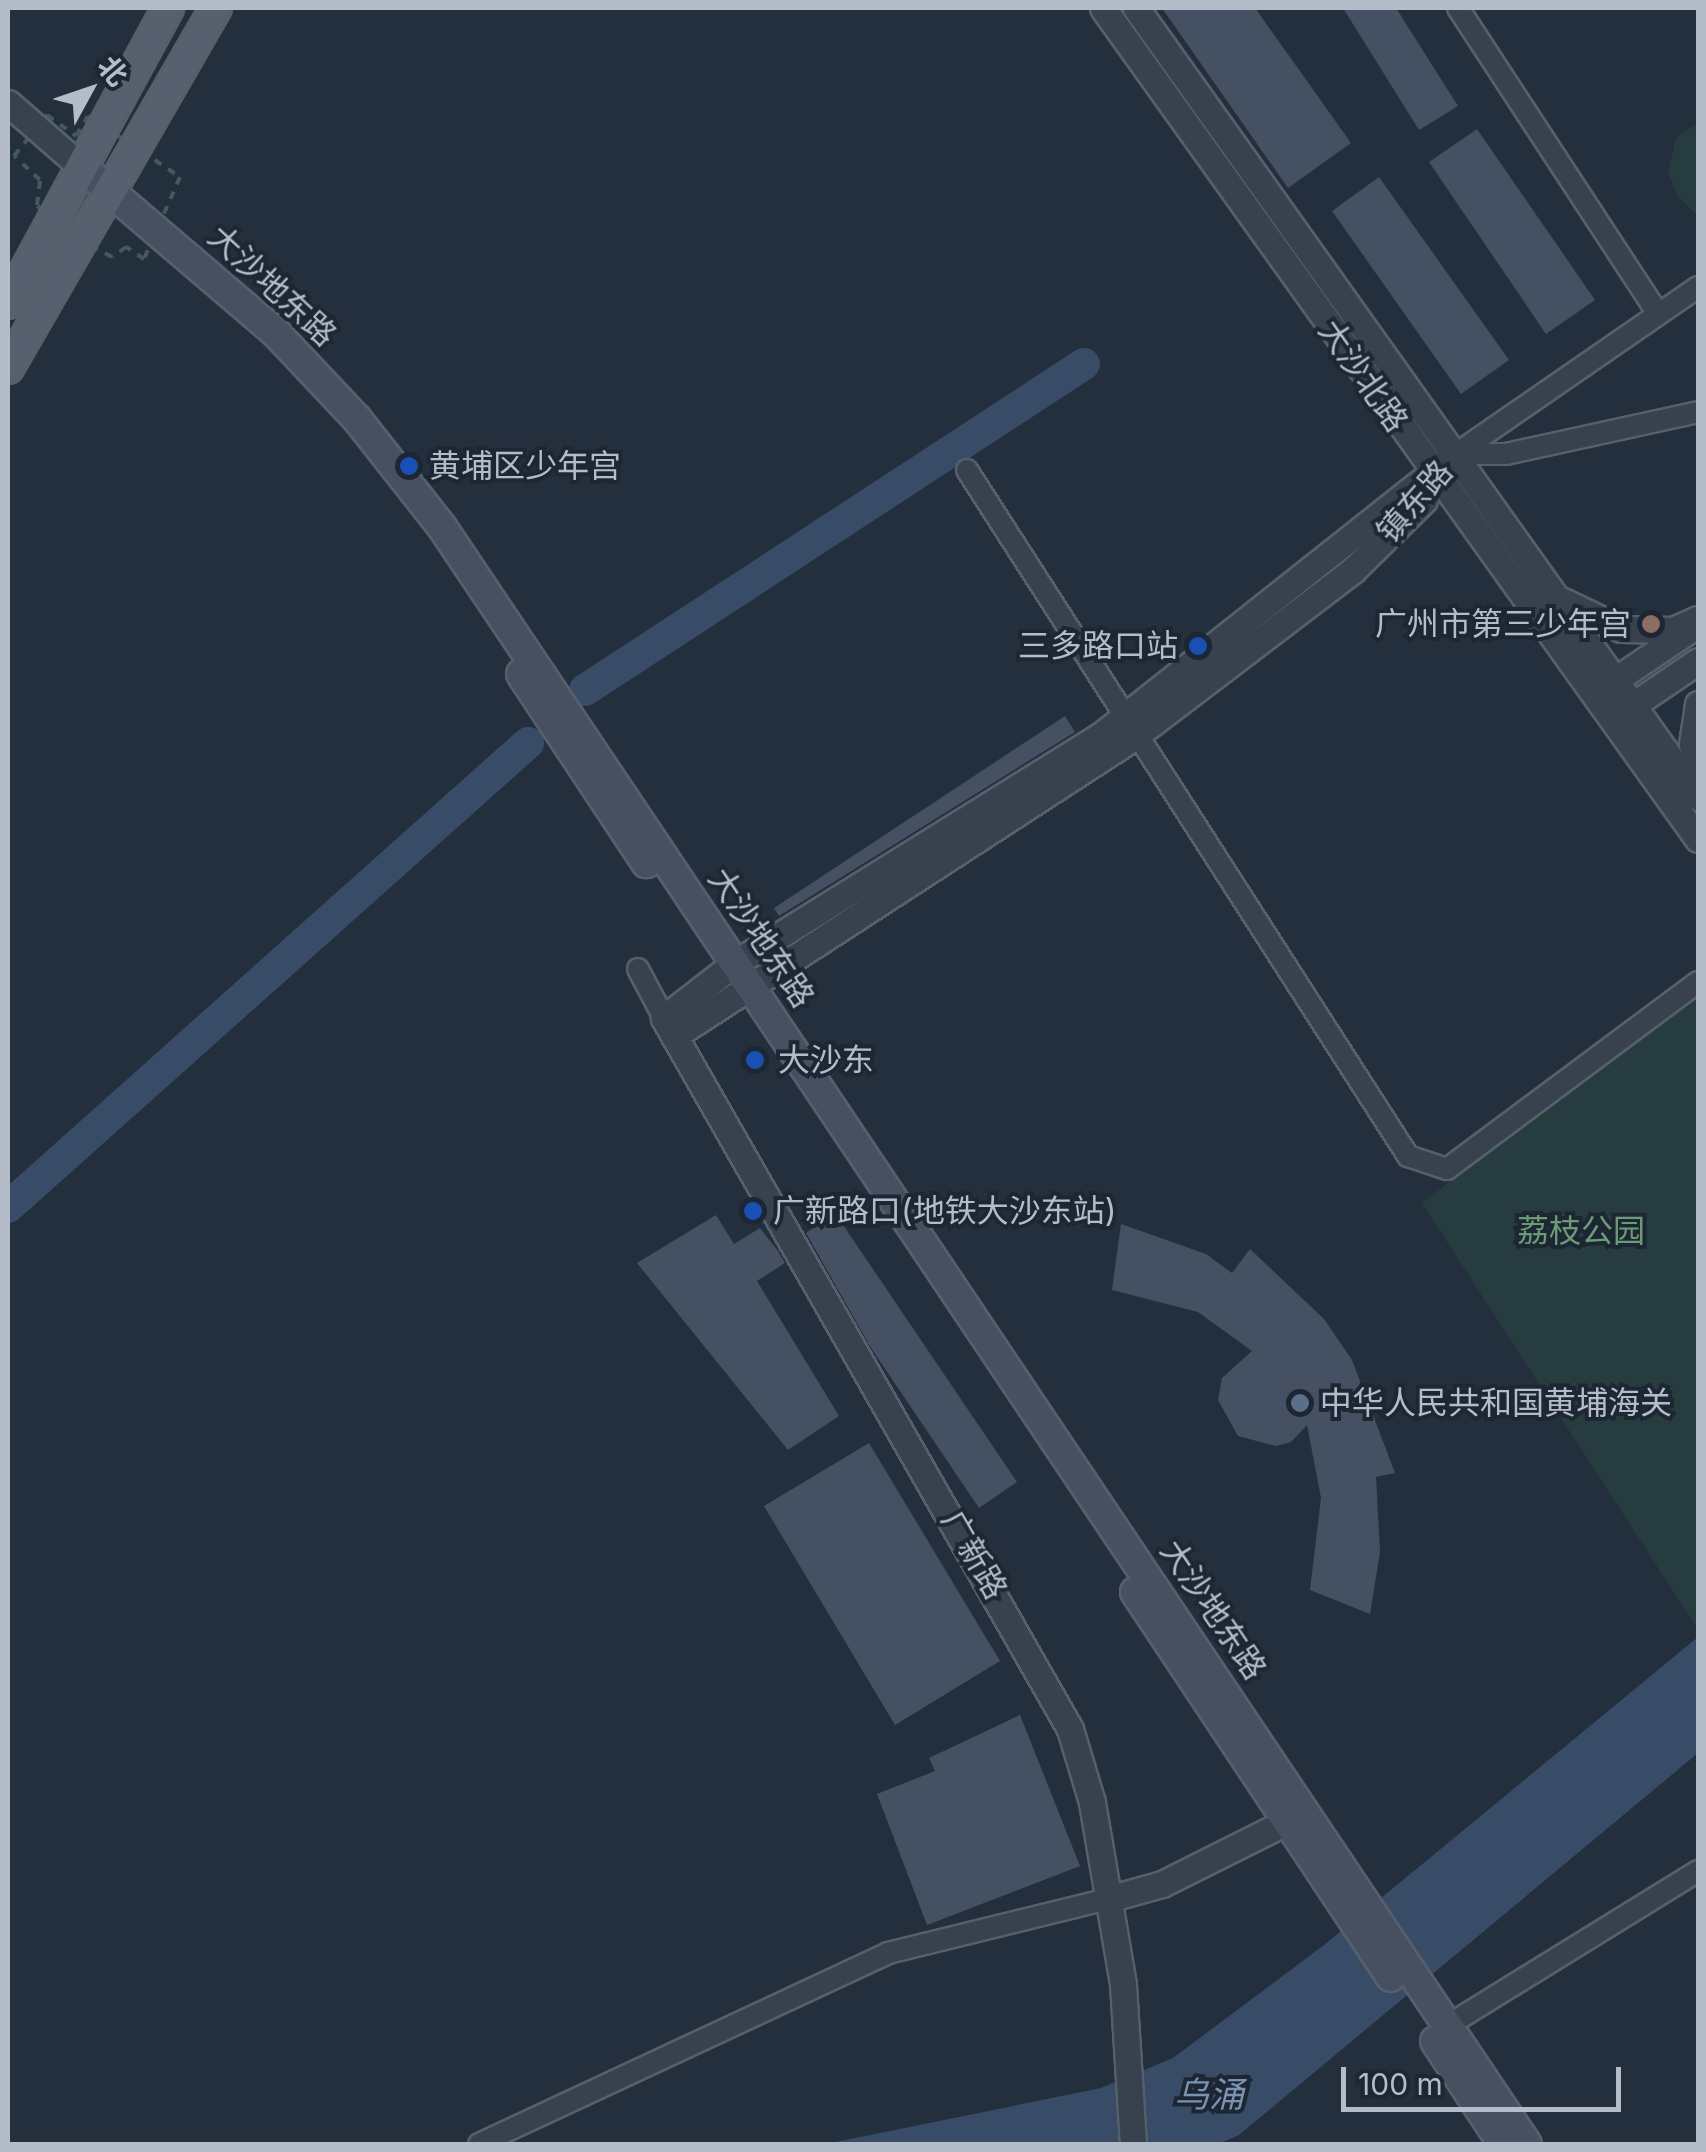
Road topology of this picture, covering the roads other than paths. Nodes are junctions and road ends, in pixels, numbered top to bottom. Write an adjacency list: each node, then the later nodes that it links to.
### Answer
1 (168, 8): 8 (main road)
2 (216, 8): 9 (main road)
3 (1102, 8): 17 (street, 大沙北路)
4 (1136, 8): 15 (street, 大沙北路)
5 (1458, 8): 12 (street)
6 (8, 103): 8 (street, 大沙地东路)
7 (8, 121): 8 (street, 大沙地东路)
8 (80, 176): 9 (main road, 大沙地东路); 11 (main road)
9 (107, 198): 13 (main road); 29 (main road, 大沙地东路)
10 (1698, 287): 12 (street)
11 (8, 303)
12 (1658, 314): 15 (street)
13 (8, 368)
14 (1698, 412): 15 (street)
15 (1456, 454): 17 (street, 镇东路); 18 (street, 大沙北路)
16 (967, 470): 24 (street)
17 (1436, 479): 23 (street, 大沙北路); 24 (street, 镇东路)
18 (1558, 597): 19 (street); 21 (street, 大沙北路)
19 (1698, 621): 21 (street)
20 (1698, 661): 23 (street)
21 (1612, 682): 23 (street)
22 (1698, 704): 25 (street)
23 (1621, 714): 26 (street, 大沙北路); 27 (street, 大沙北路)
24 (1128, 728): 29 (street, 镇东路); 30 (street)
25 (1698, 772)
26 (1698, 796)
27 (1698, 839)
28 (638, 970): 31 (street)
29 (734, 978): 31 (street, 镇东路); 32 (main road, 大沙地东路)
30 (1698, 982)
31 (669, 1027): 34 (street, 广新路)
32 (1297, 1818): 34 (street); 35 (main road, 大沙地东路)
33 (1698, 1870): 36 (street)
34 (1108, 1899): 37 (street); 38 (street, 广新路)
35 (1420, 2002): 36 (main road, 大沙地东路); 39 (main road, 大沙地东路)
36 (1447, 2026): 40 (main road, 大沙地东路)
37 (479, 2144)
38 (1134, 2144)
39 (1503, 2144)
40 (1527, 2144)

